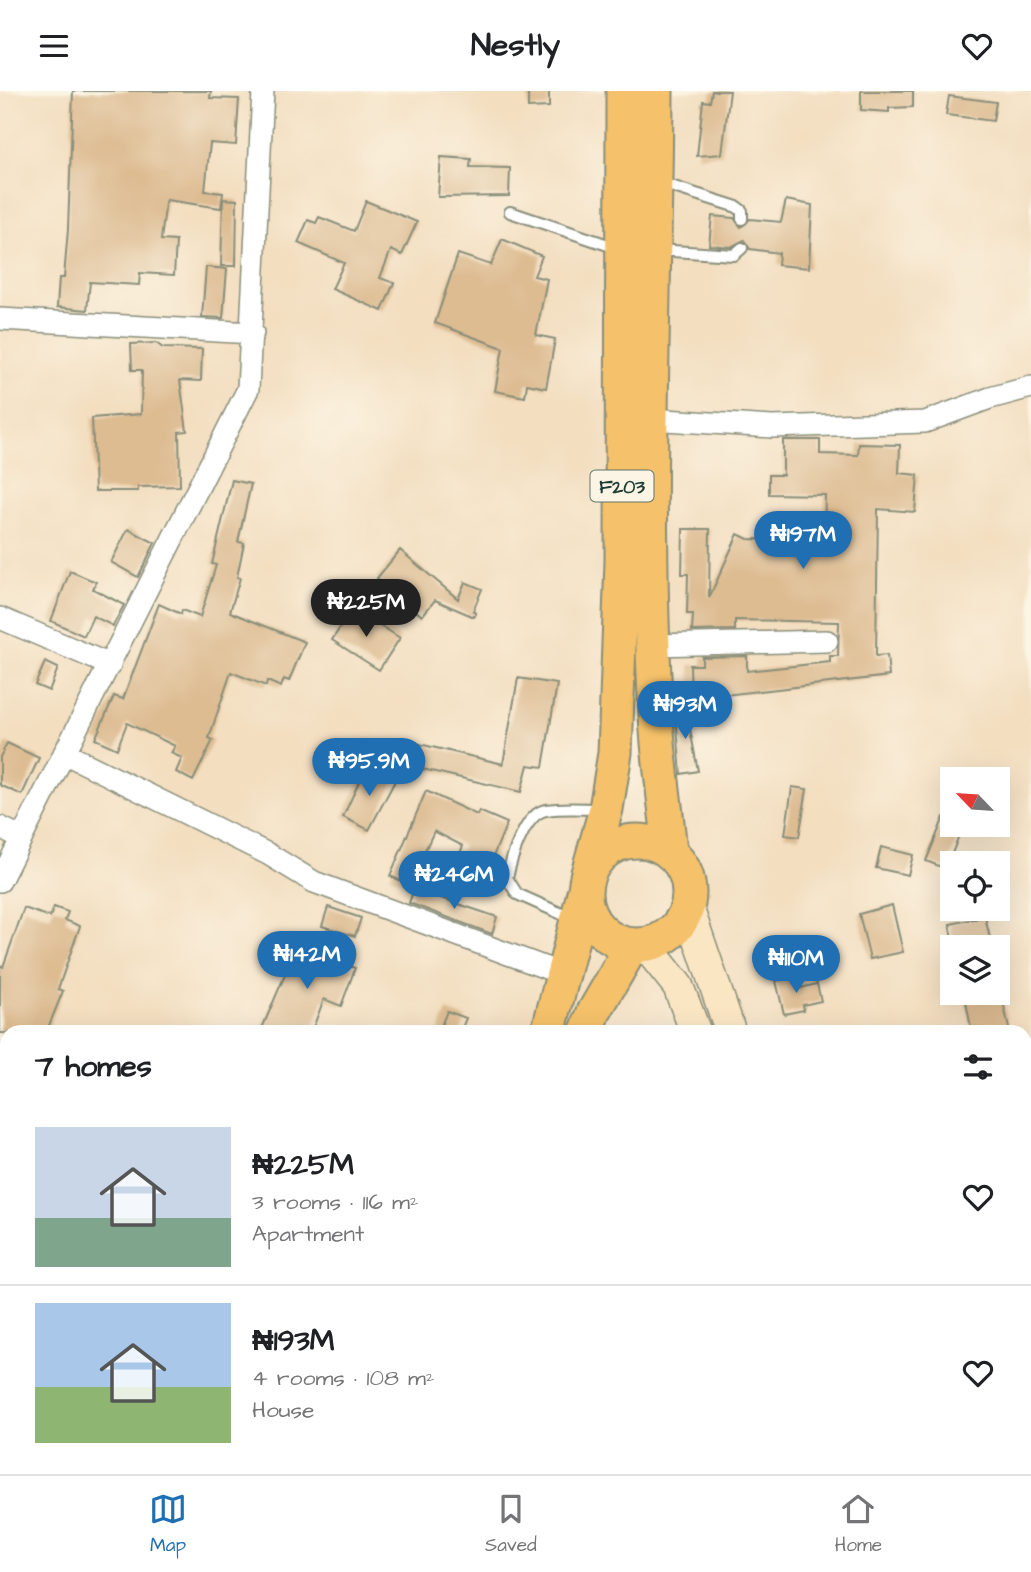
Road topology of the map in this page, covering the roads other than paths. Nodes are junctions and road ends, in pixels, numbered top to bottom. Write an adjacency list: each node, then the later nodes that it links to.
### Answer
1 (263, 91): 10 (street)
2 (624, 91): 8 (main road, F203)
3 (656, 91): 4 (main road, F203)
4 (656, 181): 6 (lane); 8 (main road, F203)
5 (510, 212): 8 (lane)
6 (742, 219)
7 (742, 248): 8 (lane)
8 (639, 250): 12 (main road, F203); 18 (main road, F203)
9 (0, 319): 10 (street)
10 (253, 333): 16 (street)
11 (1031, 387): 12 (street)
12 (650, 419): 15 (main road, F203)
13 (0, 618): 16 (street)
14 (827, 641): 15 (street)
15 (653, 645): 21 (main road, F203)
16 (110, 665): 17 (street)
17 (64, 753): 20 (street); 26 (street)
18 (606, 809): 23 (main road, F203); 23 (lane)
19 (0, 827): 20 (street)
20 (22, 838): 22 (street)
21 (670, 852): 23 (main road); 24 (main road)
22 (0, 881)
23 (584, 896): 25 (main road); 26 (main road, F203)
24 (688, 907): 25 (main road); 30 (main road)
25 (639, 946): 28 (main road); 29 (main road)
26 (565, 975): 27 (main road, F203)
27 (550, 1025)
28 (589, 1025)
29 (693, 1025)
30 (728, 1025)

